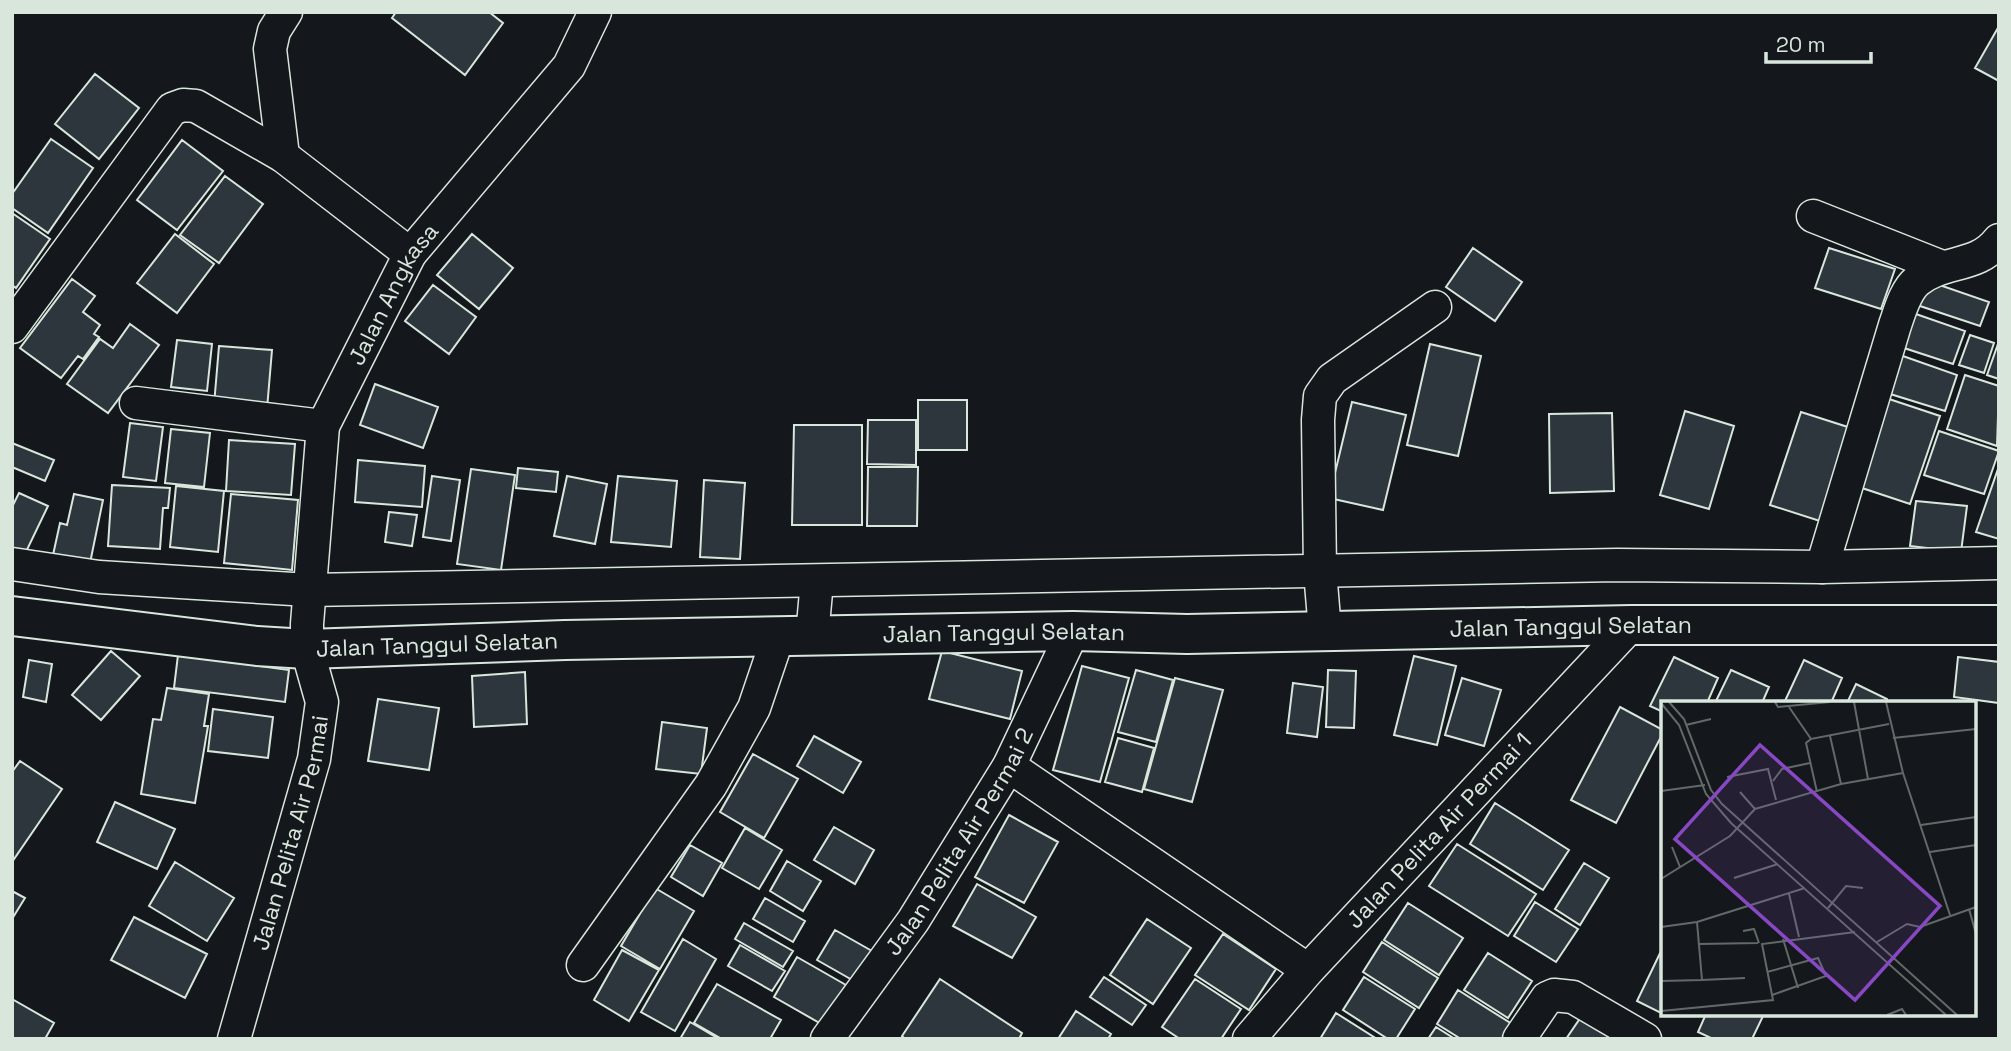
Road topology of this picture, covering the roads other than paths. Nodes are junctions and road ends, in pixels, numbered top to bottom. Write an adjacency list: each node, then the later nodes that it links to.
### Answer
1 (286, 12): 3 (street)
2 (596, 12): 6 (street, Jalan Angkasa)
3 (284, 156): 6 (street); 9 (street)
4 (1812, 216): 7 (street)
5 (1999, 240): 7 (street)
6 (411, 254): 11 (street, Jalan Angkasa)
7 (1942, 267): 14 (street)
8 (1435, 307): 15 (street)
9 (12, 327)
10 (136, 403): 11 (street)
11 (323, 426): 17 (street, Jalan Angkasa)
12 (1999, 563): 14 (street, Jalan Tanggul Selatan)
13 (12, 564): 17 (street, Jalan Tanggul Selatan)
14 (1822, 567): 15 (street, Jalan Tanggul Selatan)
15 (1320, 571): 16 (street, Jalan Tanggul Selatan); 22 (street)
16 (817, 581): 17 (street, Jalan Tanggul Selatan); 23 (street)
17 (308, 616): 18 (street, Jalan Tanggul Selatan); 23 (street, Jalan Tanggul Selatan); 27 (street, Jalan Pelita Air Permai)
18 (12, 617)
19 (1631, 625): 20 (street, Jalan Tanggul Selatan); 22 (street, Jalan Tanggul Selatan); 26 (street, Jalan Pelita Air Permai 1)
20 (1999, 625)
21 (1073, 631): 22 (street, Jalan Tanggul Selatan); 23 (street, Jalan Tanggul Selatan); 24 (street, Jalan Pelita Air Permai 2)
22 (1325, 631)
23 (795, 637): 25 (street)
24 (1010, 766): 26 (street); 28 (street, Jalan Pelita Air Permai 2)
25 (583, 965)
26 (1308, 970): 29 (street, Jalan Pelita Air Permai 1)
27 (234, 1039)
28 (827, 1039)
29 (1249, 1039)
30 (1519, 1039): 31 (street)
31 (1645, 1039)

